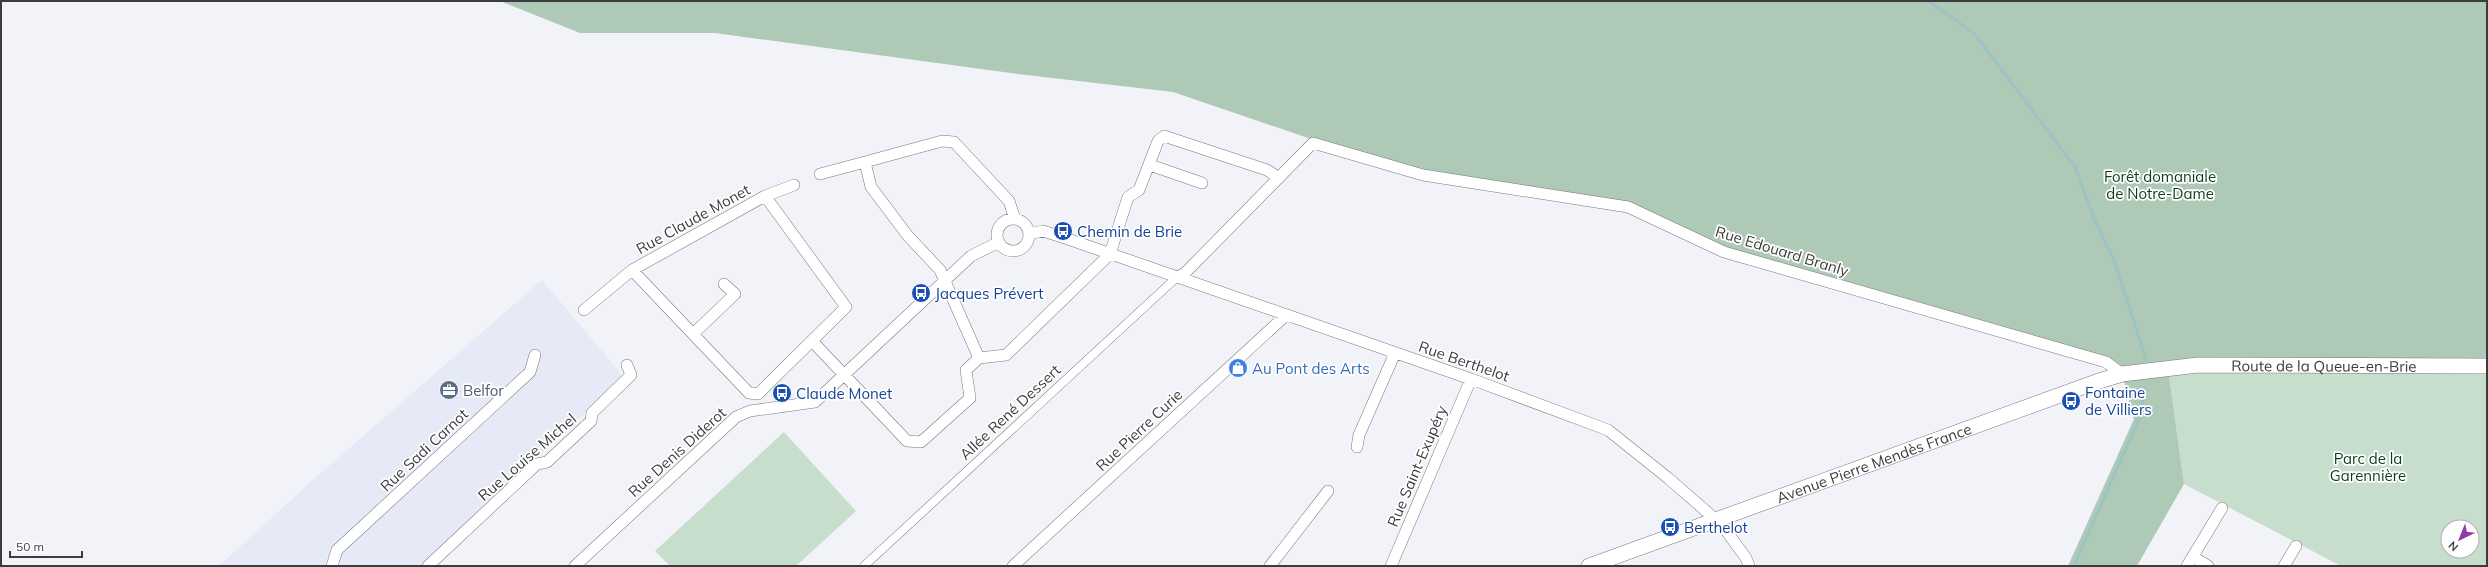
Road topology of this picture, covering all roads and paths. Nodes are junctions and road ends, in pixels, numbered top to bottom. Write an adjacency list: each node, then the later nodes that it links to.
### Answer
1 (864, 162): 3 (street); 8 (street); 14 (street)
2 (1150, 165): 4 (street); 5 (street); 11 (street)
3 (820, 174)
4 (1279, 178): 13 (street); 27 (street, Rue Edouard Branly)
5 (1202, 183)
6 (794, 185): 7 (street)
7 (765, 196): 12 (street, Rue Claude Monet); 19 (street, Rue Claude Monet)
8 (1015, 220): 9 (street); 10 (street)
9 (1029, 234): 10 (street); 11 (street)
10 (999, 242): 14 (street, Rue Denis Diderot)
11 (1110, 254): 13 (street); 22 (street)
12 (632, 270): 16 (street); 18 (street, Rue Claude Monet)
13 (1176, 278): 17 (street, Rue Berthelot); 38 (street, Allée René Dessert)
14 (945, 280): 22 (street); 26 (street, Rue Denis Diderot)
15 (724, 284): 18 (street)
16 (584, 310)
17 (1285, 316): 20 (street, Rue Berthelot); 39 (street, Rue Pierre Curie)
18 (693, 334): 19 (street, Rue Claude Monet)
19 (812, 341): 26 (street)
20 (1395, 353): 28 (street, Rue Berthelot); 29 (street)
21 (535, 355): 35 (street, Rue Sadi Carnot)
22 (979, 358): 26 (street)
23 (627, 365): 36 (street, Rue Louise Michel)
24 (2487, 366): 25 (main road, Route de la Queue-en-Brie)
25 (2161, 370): 27 (main road, Avenue Pierre Mendès France)
26 (845, 374): 37 (street, Rue Denis Diderot)
27 (2122, 374): 32 (main road, Avenue Pierre Mendès France)
28 (1471, 379): 32 (street, Rue Berthelot); 41 (street, Rue Saint-Exupéry)
29 (1357, 447)
30 (1328, 491): 40 (street)
31 (2222, 508): 34 (street)
32 (1715, 520): 42 (main road, Avenue Pierre Mendès France); 43 (street, Rue Berthelot)
33 (2296, 546): 45 (street)
34 (2190, 561): 44 (street)
35 (332, 566)
36 (428, 566)
37 (575, 566)
38 (864, 566)
39 (1013, 566)
40 (1270, 566)
41 (1391, 566)
42 (1589, 566)
43 (1749, 566)
44 (2208, 566)
45 (2284, 566)

